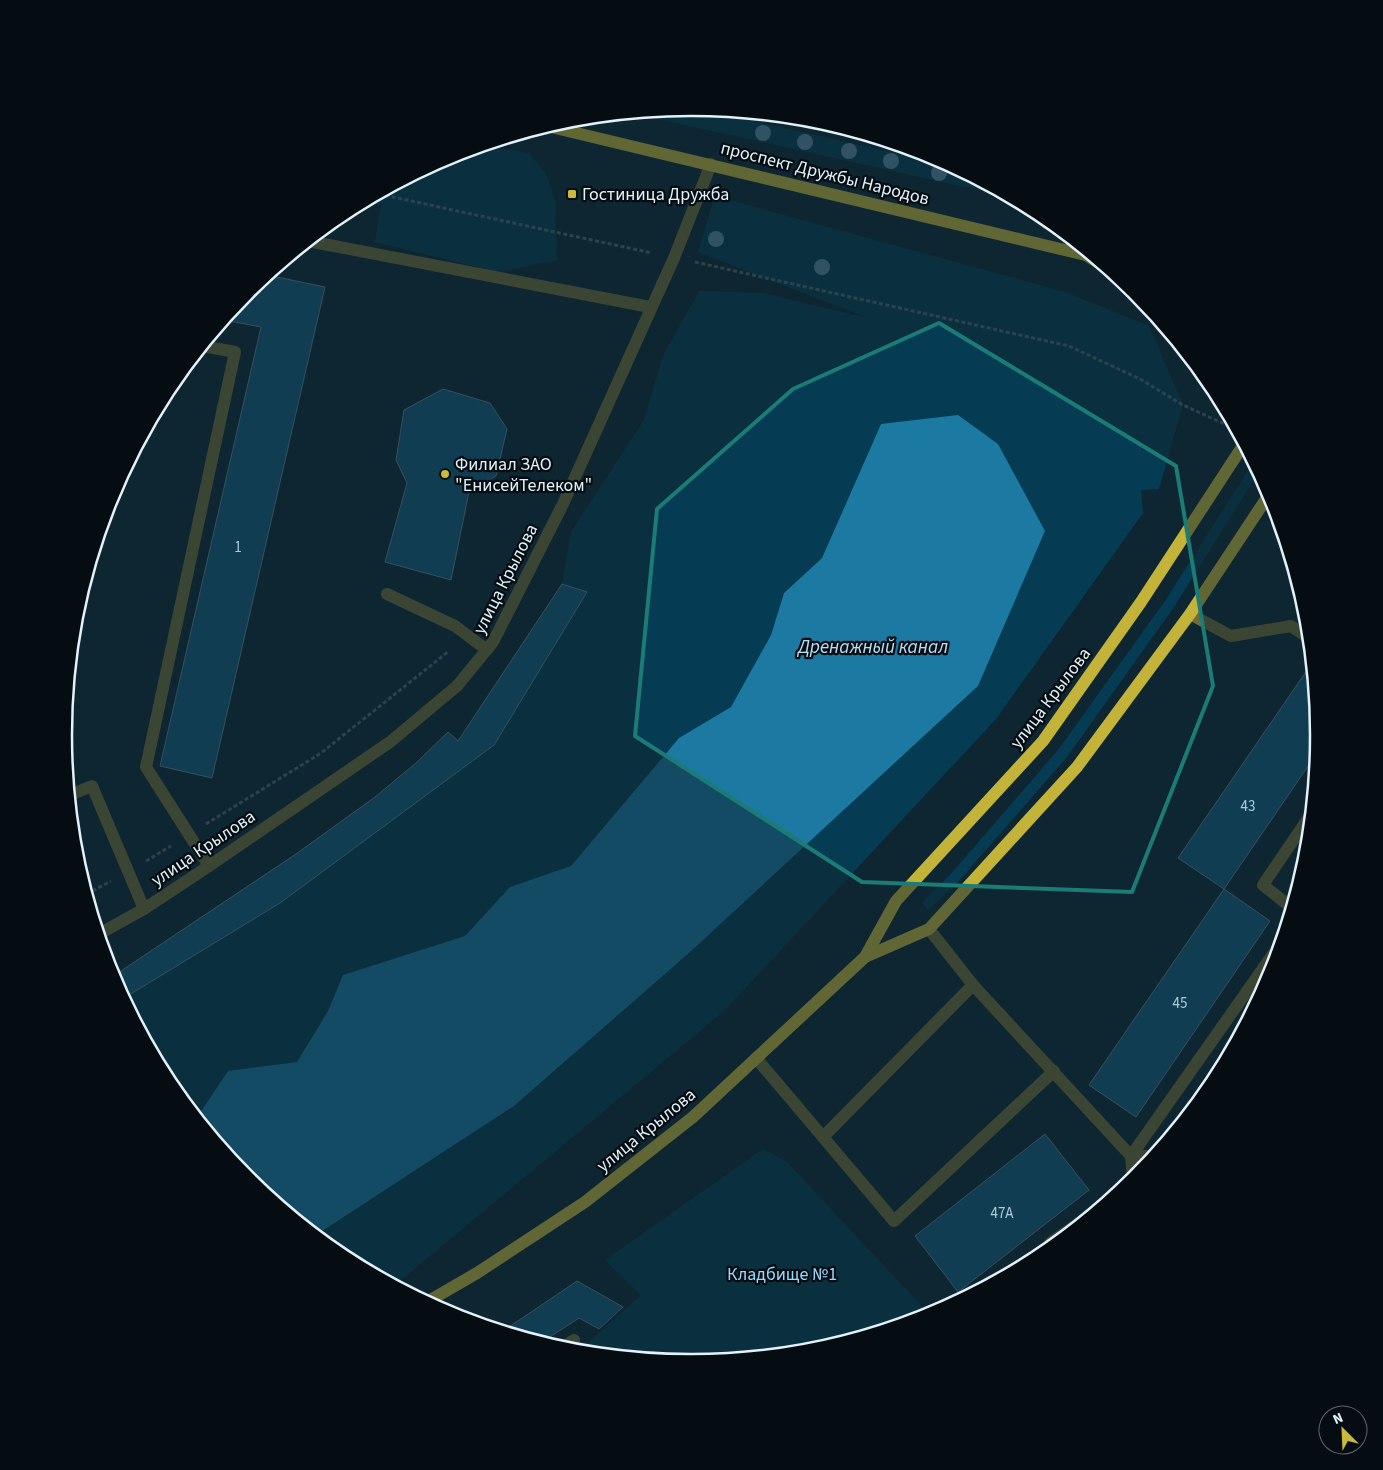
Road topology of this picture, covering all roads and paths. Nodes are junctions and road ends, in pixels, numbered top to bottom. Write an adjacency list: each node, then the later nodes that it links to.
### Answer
1 (563, 130): 2 (main road, проспект Дружбы Народов)
2 (711, 164): 5 (main road, проспект Дружбы Народов); 6 (street, улица Крылова)
3 (388, 196): 6 (path)
4 (317, 243): 7 (street)
5 (1079, 253)
6 (674, 258): 7 (street, улица Крылова); 9 (path)
7 (650, 307): 15 (street, улица Крылова)
8 (209, 347): 19 (street)
9 (1228, 425)
10 (1241, 449): 27 (main road, улица Крылова)
11 (1264, 501): 13 (main road, улица Крылова)
12 (387, 594): 15 (street)
13 (1190, 614): 14 (street); 25 (main road, улица Крылова)
14 (1302, 633)
15 (487, 650): 20 (street, улица Крылова)
16 (449, 651): 19 (path)
17 (76, 793): 21 (street)
18 (1303, 827): 23 (street)
19 (190, 834): 20 (street); 21 (path)
20 (209, 866): 24 (street, улица Крылова)
21 (128, 872): 22 (path); 24 (street)
22 (93, 891)
23 (1287, 904)
24 (144, 909): 26 (street, улица Крылова)
25 (929, 930): 27 (main road, улица Крылова); 29 (street)
26 (104, 931)
27 (865, 957): 30 (main road, улица Крылова)
28 (1266, 964): 33 (street)
29 (972, 985): 31 (street); 32 (street)
30 (756, 1058): 32 (street); 36 (main road, улица Крылова)
31 (1054, 1071): 32 (street); 33 (street)
32 (823, 1137)
33 (1131, 1156): 34 (street); 35 (street)
34 (1145, 1156)
35 (1132, 1170)
36 (435, 1298)
37 (574, 1340): 38 (street)
38 (571, 1342)

